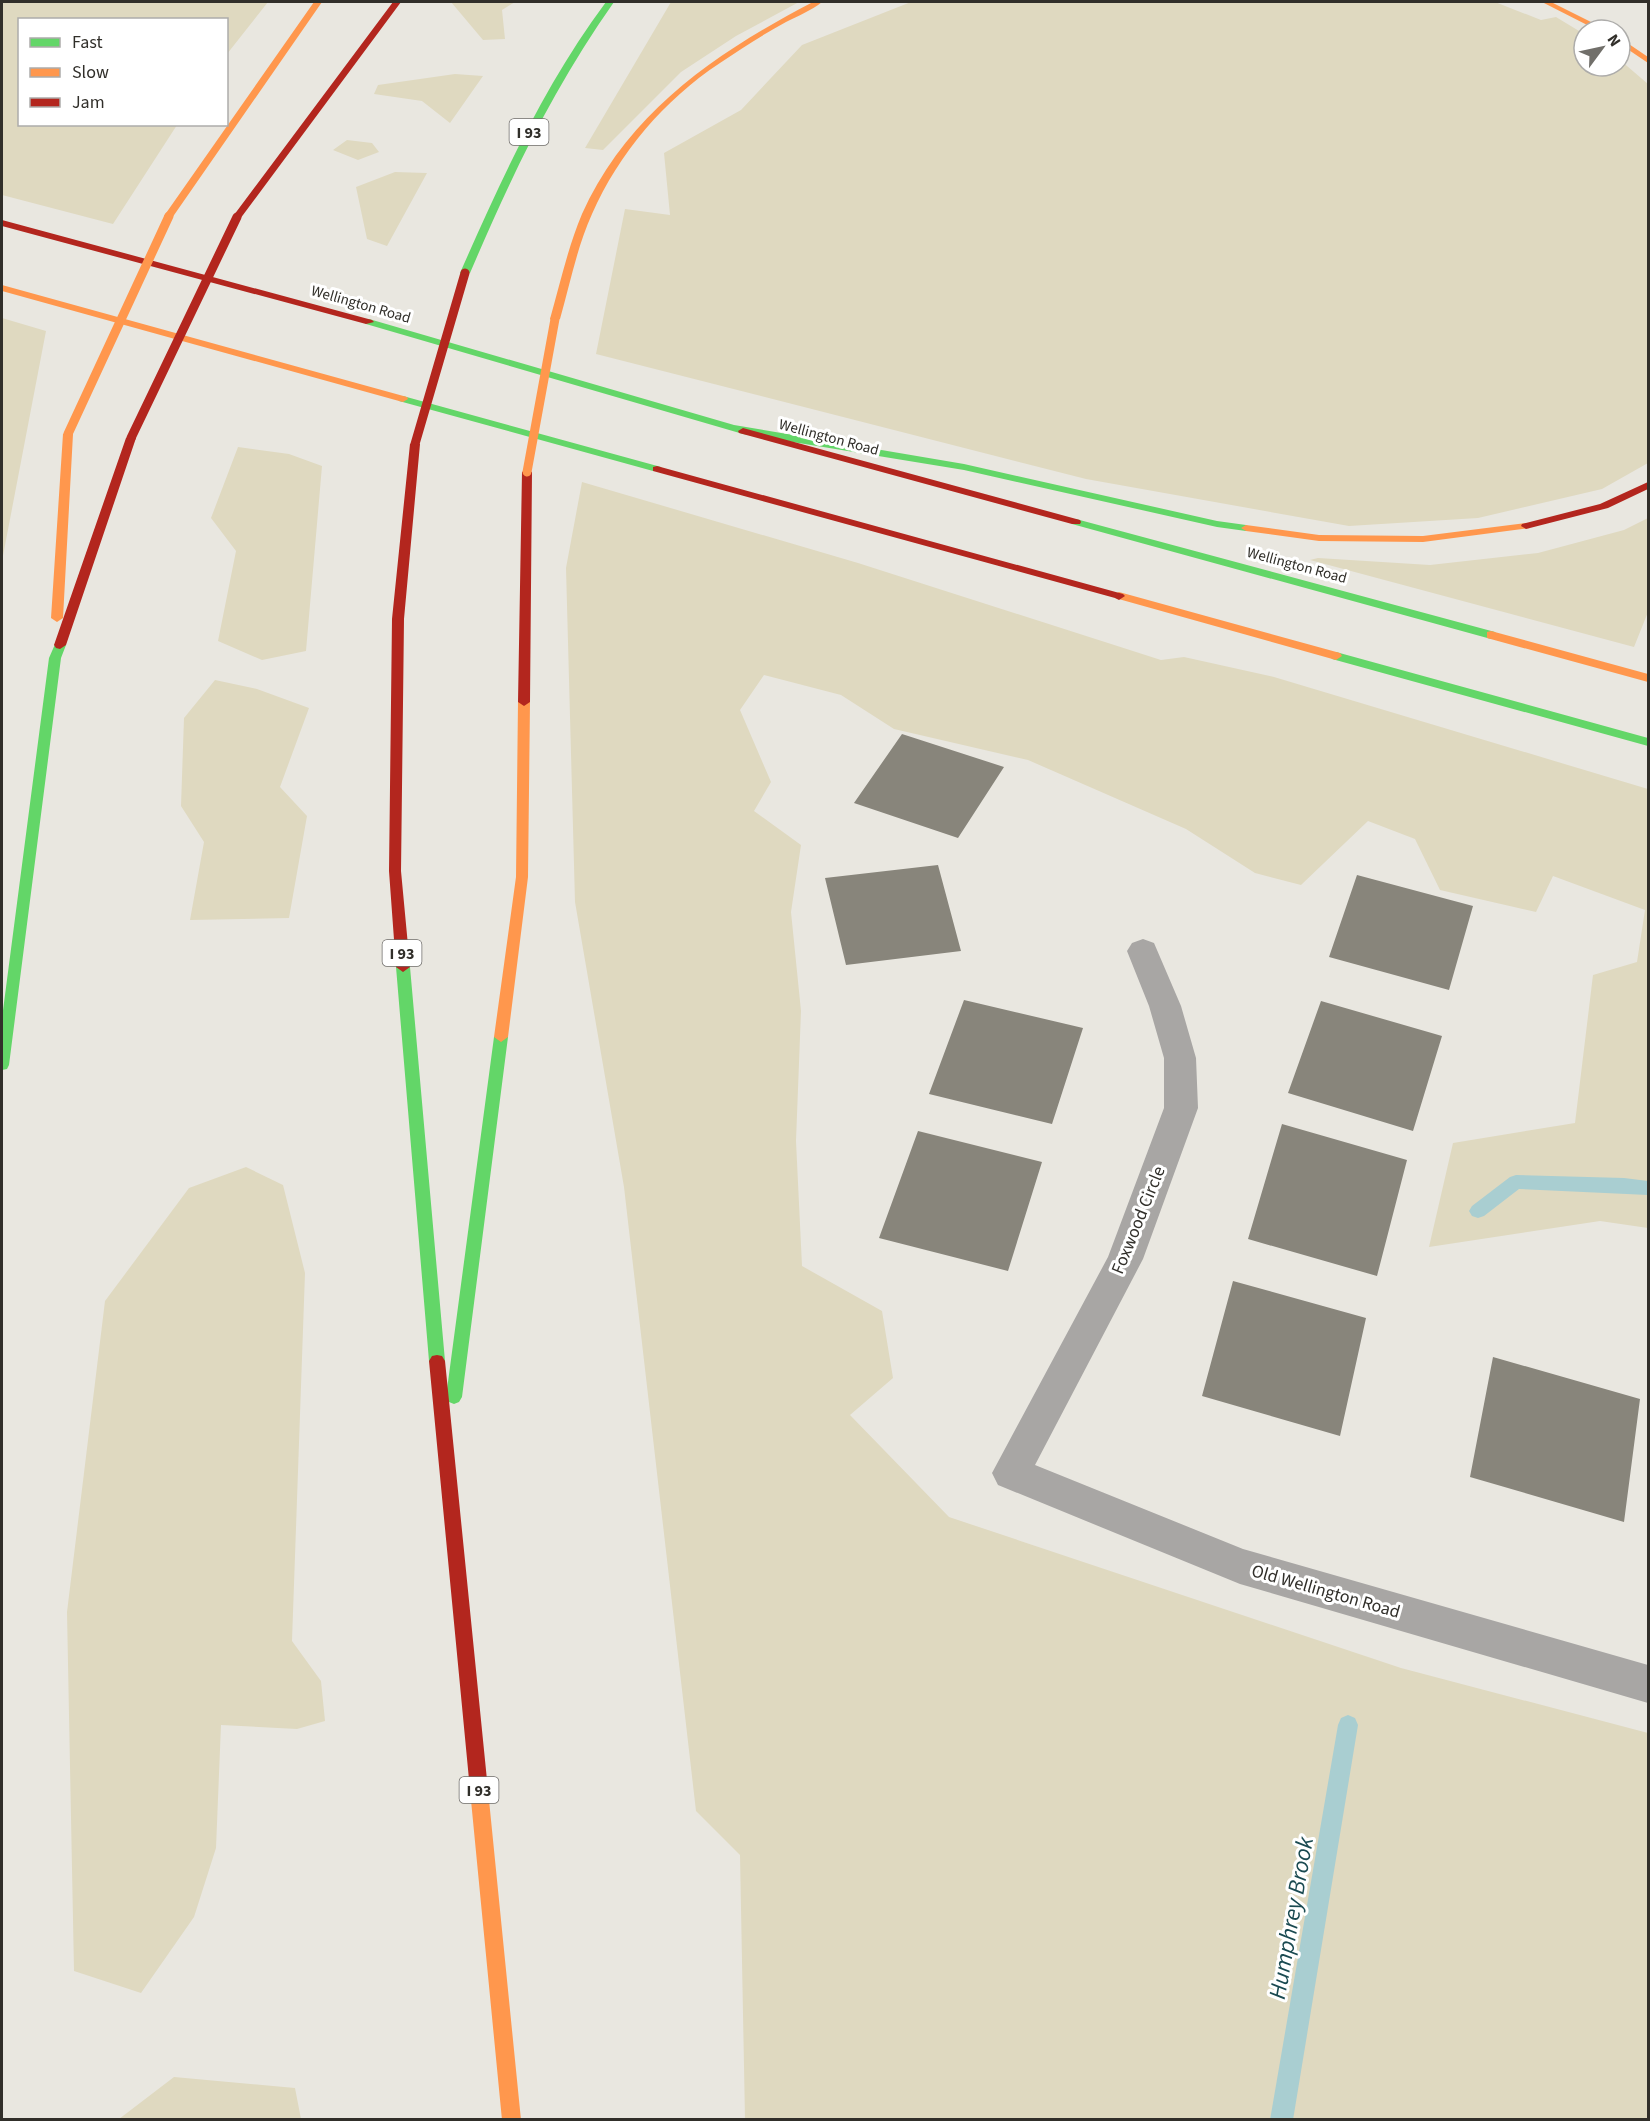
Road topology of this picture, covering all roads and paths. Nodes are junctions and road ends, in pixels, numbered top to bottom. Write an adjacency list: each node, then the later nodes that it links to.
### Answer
1 (318, 2): 13 (main road, bridge)
2 (397, 2): 13 (main road, bridge)
3 (610, 2): 18 (main road, I 93, bridge)
4 (818, 2): 18 (main road, bridge)
5 (1546, 2): 6 (main road)
6 (1578, 18)
7 (1632, 49): 8 (main road)
8 (1648, 61)
9 (2, 223): 11 (main road, Wellington Road)
10 (2, 288): 15 (main road)
11 (733, 428): 12 (main road); 14 (main road, Wellington Road)
12 (1648, 485)
13 (55, 658): 17 (main road)
14 (1648, 678)
15 (1648, 742)
16 (1143, 951): 19 (street, Foxwood Circle)
17 (2, 1065)
18 (446, 1461): 21 (main road, I 93)
19 (1011, 1473): 20 (street, Old Wellington Road)
20 (1648, 1684)
21 (512, 2120)

